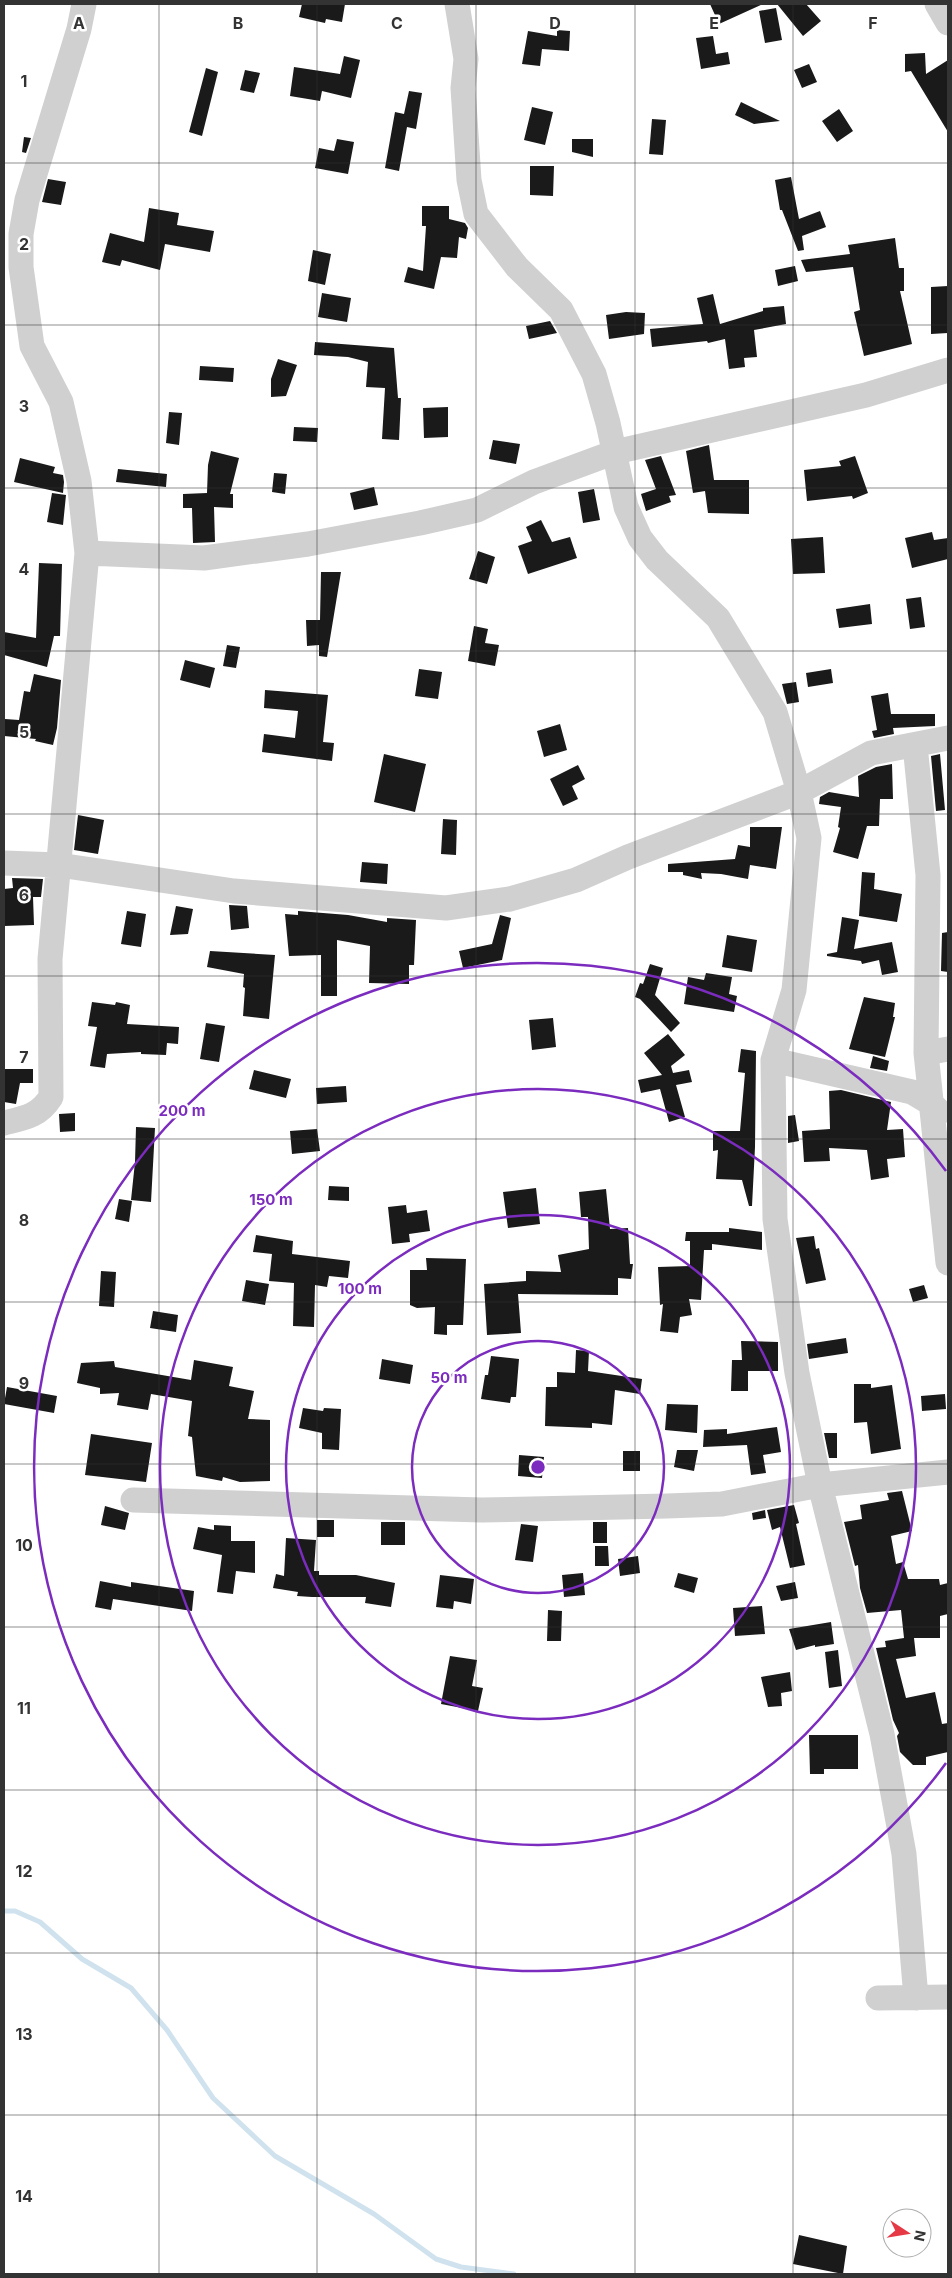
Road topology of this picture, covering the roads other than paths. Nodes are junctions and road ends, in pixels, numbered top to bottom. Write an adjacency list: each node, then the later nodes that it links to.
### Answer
1 (84, 4): 7 (street)
2 (457, 4): 6 (street)
3 (937, 4): 4 (street)
4 (948, 23)
5 (948, 370): 6 (street)
6 (615, 452): 7 (street); 10 (street)
7 (87, 553): 12 (street)
8 (948, 738): 9 (street)
9 (915, 745): 10 (street); 13 (street)
10 (799, 792): 12 (street); 14 (street)
11 (4, 863): 12 (street)
12 (59, 865): 16 (street)
13 (937, 1051): 15 (street)
14 (773, 1060): 15 (street); 19 (street)
15 (940, 1113): 17 (street)
16 (4, 1123)
17 (948, 1263)
18 (948, 1472): 19 (street)
19 (820, 1485): 20 (street); 23 (street)
20 (133, 1500)
21 (948, 1997): 23 (street)
22 (878, 1998): 23 (street)
23 (916, 1998)

